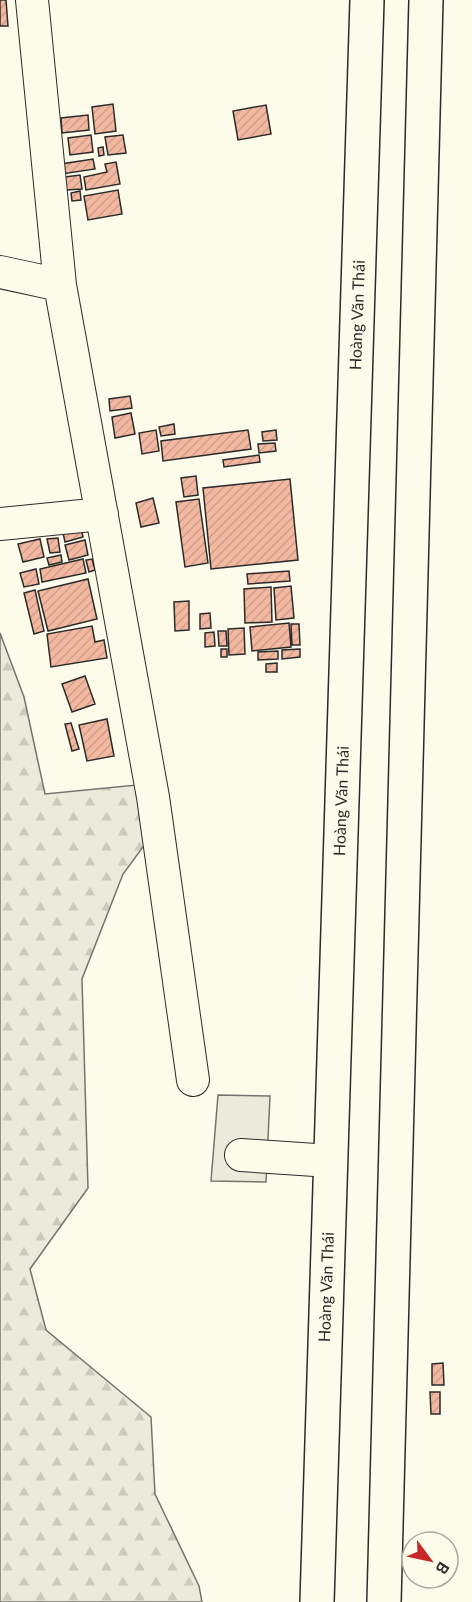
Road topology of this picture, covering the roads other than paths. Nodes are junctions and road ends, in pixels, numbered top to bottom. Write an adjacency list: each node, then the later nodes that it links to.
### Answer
1 (32, 0): 5 (street)
2 (366, 0): 10 (main road, Hoàng Văn Thái)
3 (426, 0): 12 (main road)
4 (0, 272): 5 (street)
5 (60, 285): 6 (street)
6 (102, 514): 7 (street); 8 (street)
7 (0, 524)
8 (193, 1080)
9 (241, 1155): 10 (street)
10 (330, 1161): 11 (main road, Hoàng Văn Thái)
11 (317, 1602)
12 (384, 1602)

